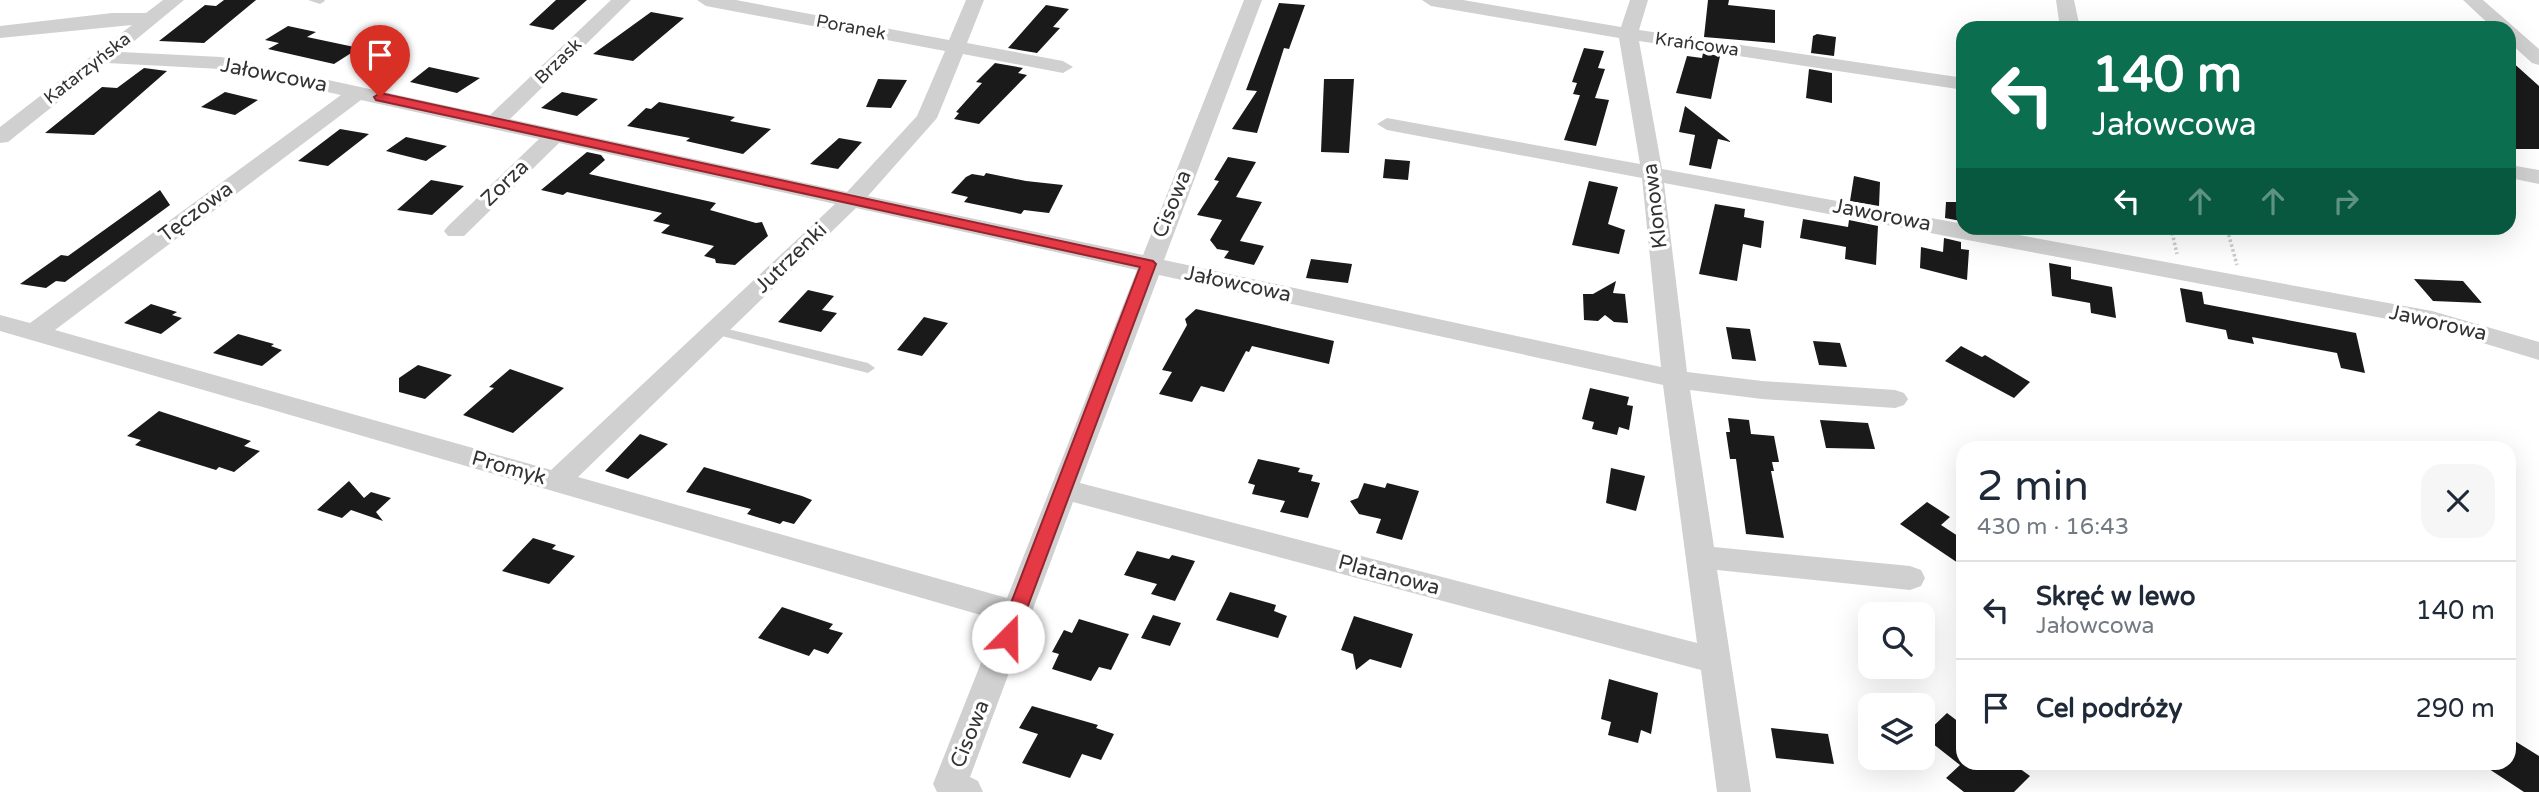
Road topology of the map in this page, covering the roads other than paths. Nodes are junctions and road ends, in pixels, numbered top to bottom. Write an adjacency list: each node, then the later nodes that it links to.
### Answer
1 (175, 0): 10 (street, Katarzyńska)
2 (622, 0): 22 (street, Brzask)
3 (706, 0): 16 (street, Poranek)
4 (975, 0): 16 (street, Jutrzenki)
5 (1252, 0): 33 (street, Cisowa)
6 (1431, 0): 14 (street, Krańcowa)
7 (1639, 0): 14 (street)
8 (2066, 0): 11 (street)
9 (2472, 0): 12 (street)
10 (150, 19): 13 (street); 17 (street, Katarzyńska)
11 (2069, 21)
12 (2496, 21)
13 (0, 32)
14 (1628, 34): 20 (street, Krańcowa); 26 (street, Klonowa)
15 (2516, 38): 18 (street)
16 (954, 46): 19 (street); 29 (street, Jutrzenki)
17 (101, 57): 21 (street, Jałowcowa); 25 (street, Katarzyńska)
18 (2539, 59)
19 (1063, 67)
20 (1956, 83)
21 (358, 92): 22 (street, Jałowcowa); 36 (street, Tęczowa)
22 (495, 122): 24 (street, Jałowcowa)
23 (1387, 124): 26 (street, Jaworowa)
24 (555, 135): 29 (street, Jałowcowa); 31 (street, Zorza)
25 (0, 137)
26 (1652, 172): 30 (street, Jaworowa); 39 (street, Klonowa)
27 (2516, 174): 28 (street)
28 (2539, 177)
29 (852, 200): 33 (street, Jałowcowa); 35 (street, Jutrzenki)
30 (1956, 230)
31 (456, 231)
32 (1983, 235): 37 (street, Jaworowa)
33 (1148, 264): 39 (street, Jałowcowa); 42 (street, Cisowa)
34 (0, 323): 36 (street, Promyk)
35 (715, 330): 38 (lane); 41 (street, Jutrzenki)
36 (34, 333): 41 (street, Promyk)
37 (2539, 351)
38 (868, 368)
39 (1675, 379): 40 (street); 43 (street, Klonowa)
40 (1895, 399)
41 (556, 482): 45 (street, Promyk)
42 (1066, 490): 45 (street, Cisowa); 46 (street, Platanowa)
43 (1699, 557): 44 (street); 46 (street, Klonowa)
44 (1910, 578)
45 (1017, 613): 47 (street, Cisowa)
46 (1713, 660): 48 (street, Klonowa)
47 (966, 792)
48 (1734, 792)

